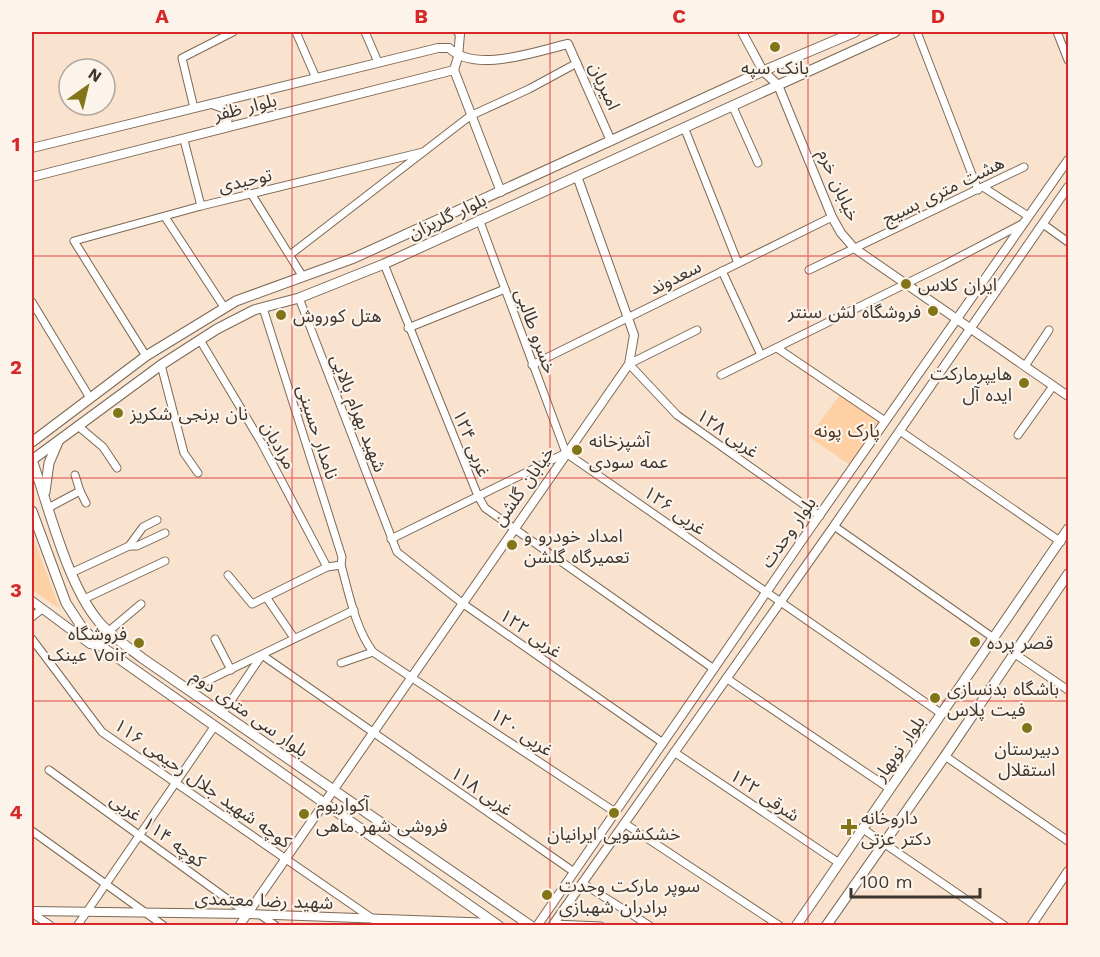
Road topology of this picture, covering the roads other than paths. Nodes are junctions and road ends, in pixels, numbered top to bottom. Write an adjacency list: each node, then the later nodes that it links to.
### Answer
1 (233, 32): 21 (street)
2 (296, 32): 17 (street)
3 (365, 32): 13 (street)
4 (458, 32): 11 (street)
5 (742, 32): 16 (street)
6 (855, 32): 16 (main road, بلوار گلریزان)
7 (895, 32): 18 (main road, بلوار گلریزان)
8 (918, 32): 35 (street)
9 (1057, 32): 12 (street)
10 (568, 44): 11 (street, بلوار ظفر); 14 (street, امیریان)
11 (458, 57): 13 (street, بلوار ظفر); 15 (street)
12 (1068, 60)
13 (378, 62): 17 (street, بلوار ظفر)
14 (578, 63): 22 (street); 26 (street, امیریان)
15 (454, 70): 22 (street); 24 (street, بلوار ظفر)
16 (763, 70): 18 (street); 26 (main road, بلوار گلریزان)
17 (316, 78): 19 (street, بلوار ظفر)
18 (778, 85): 20 (main road, بلوار گلریزان); 40 (street, خیابان خرم)
19 (212, 104): 21 (street, بلوار ظفر); 24 (street)
20 (732, 105): 23 (main road, بلوار گلریزان); 30 (street)
21 (194, 108): 27 (street, بلوار ظفر)
22 (470, 116): 28 (street); 36 (street)
23 (684, 127): 32 (main road, بلوار گلریزان); 47 (street)
24 (218, 131): 25 (street, بلوار ظفر)
25 (184, 140): 33 (street, بلوار ظفر); 38 (street)
26 (611, 141): 36 (main road, بلوار گلریزان)
27 (32, 148)
28 (423, 152): 37 (street, توحیدی); 46 (street)
29 (1068, 160): 42 (street, بلوار وحدت)
30 (758, 163)
31 (1024, 167): 35 (street, هشت متری بسیج)
32 (577, 176): 41 (main road, بلوار گلریزان); 58 (street, خیابان گلشن)
33 (32, 177)
34 (1068, 187): 43 (street, بلوار وحدت)
35 (981, 189): 42 (street); 45 (street, هشت متری بسیج)
36 (501, 192): 51 (main road, بلوار گلریزان)
37 (252, 195): 38 (street, توحیدی); 46 (street)
38 (201, 206): 39 (street, توحیدی)
39 (165, 217): 56 (street); 67 (street, توحیدی)
40 (832, 217): 45 (street, خیابان خرم); 47 (street, سعدوند)
41 (479, 219): 48 (main road, بلوار گلریزان); 53 (street, خسرو طالبی)
42 (1026, 220): 52 (street); 59 (street, بلوار وحدت)
43 (1043, 224): 44 (street); 61 (street, بلوار وحدت)
44 (1068, 242)
45 (855, 248): 49 (street, هشت متری بسیج); 52 (street, خیابان خرم)
46 (291, 254): 51 (street)
47 (738, 263): 50 (street, سعدوند)
48 (384, 264): 54 (main road, بلوار گلریزان); 60 (street, ۱۲۴ غربی)
49 (809, 270)
50 (722, 271): 58 (street, سعدوند); 66 (street)
51 (303, 277): 56 (main road, بلوار گلریزان)
52 (906, 284): 59 (street, خیابان خرم); 65 (street)
53 (505, 289): 60 (street); 70 (street, خسرو طالبی)
54 (299, 298): 57 (main road, بلوار گلریزان); 101 (street, شهید بهرام بالایی)
55 (32, 302): 75 (street)
56 (224, 307): 67 (main road, بلوار گلریزان)
57 (262, 308): 64 (main road, بلوار گلریزان); 105 (street, نامدار حسینی)
58 (629, 317): 68 (street, خیابان گلشن); 70 (street, سعدوند)
59 (956, 319): 61 (street, خیابان خرم); 76 (street, بلوار وحدت)
60 (408, 328): 90 (street, ۱۲۴ غربی)
61 (970, 329): 71 (street); 78 (street, بلوار وحدت)
62 (697, 330): 68 (street)
63 (1049, 330): 71 (street)
64 (200, 340): 69 (main road, بلوار گلریزان); 106 (street, مرادیان)
65 (777, 348): 66 (street); 76 (street)
66 (761, 355): 72 (street)
67 (146, 356): 75 (main road, بلوار گلریزان)
68 (629, 364): 84 (street, خیابان گلشن); 95 (street, ۱۲۸ غربی)
69 (161, 365): 77 (main road, بلوار گلریزان); 87 (street)
70 (532, 365): 84 (street, خسرو طالبی)
71 (1025, 366): 73 (street)
72 (721, 375)
73 (1053, 386): 74 (street); 81 (street)
74 (1068, 396)
75 (90, 398): 80 (main road, بلوار گلریزان)
76 (885, 421): 95 (street, بلوار وحدت)
77 (78, 426): 82 (main road, بلوار گلریزان); 86 (street)
78 (900, 430): 97 (street, بلوار وحدت); 102 (street)
79 (32, 431): 80 (main road)
80 (42, 434): 83 (main road, بلوار گلریزان)
81 (1018, 435)
82 (59, 440): 85 (main road, بلوار گلریزان); 91 (main road)
83 (32, 442)
84 (566, 453): 90 (street); 98 (street, خیابان گلشن); 110 (street, ۱۲۶ غربی)
85 (32, 460): 91 (main road, بلوار سی متری دوم)
86 (117, 468)
87 (198, 473)
88 (75, 475): 89 (street)
89 (80, 490): 92 (street); 93 (street)
90 (477, 496): 98 (street, ۱۲۴ غربی); 101 (street)
91 (45, 498): 93 (main road, بلوار سی متری دوم)
92 (86, 502)
93 (48, 508): 107 (main road, بلوار سی متری دوم)
94 (32, 512): 125 (main road, بلوار سی متری دوم)
95 (820, 516): 110 (street, بلوار وحدت)
96 (158, 520): 103 (street)
97 (834, 526): 114 (street, بلوار وحدت); 124 (street)
98 (515, 527): 115 (street, خیابان گلشن); 130 (street, ۱۲۴ غربی)
99 (1068, 530): 102 (main road, بلوار نوبهار)
100 (165, 533): 103 (street)
101 (391, 539): 115 (street, ۱۲۲ غربی)
102 (1061, 542): 124 (main road, بلوار نوبهار)
103 (129, 546): 107 (street)
104 (165, 561): 112 (street)
105 (341, 565): 106 (street); 118 (street, نامدار حسینی)
106 (327, 567): 111 (street)
107 (71, 573): 112 (main road, بلوار سی متری دوم)
108 (1068, 574): 127 (main road)
109 (228, 575): 111 (street)
110 (767, 592): 114 (street, ۱۲۶ غربی); 130 (street, بلوار وحدت)
111 (266, 597): 121 (street)
112 (84, 598): 120 (main road, بلوار سی متری دوم)
113 (32, 601): 117 (street)
114 (779, 601): 133 (street, بلوار وحدت); 137 (street, ۱۲۶ غربی)
115 (462, 603): 132 (street, خیابان گلشن); 140 (street, ۱۲۲ غربی)
116 (141, 604): 120 (street)
117 (42, 609): 119 (street); 125 (street)
118 (354, 610): 121 (street); 126 (street, نامدار حسینی)
119 (32, 617)
120 (109, 631): 134 (main road, بلوار سی متری دوم)
121 (294, 638): 128 (street)
122 (32, 639): 144 (street, کوچه شهید جلال رحیمی ۱۱۶)
123 (215, 639): 131 (street)
124 (995, 639): 137 (main road, بلوار نوبهار)
125 (101, 646): 138 (main road, بلوار سی متری دوم)
126 (373, 652): 129 (street); 132 (street, ۱۲۰ غربی)
127 (1015, 654): 135 (street); 142 (main road)
128 (262, 655): 131 (street); 136 (street); 139 (street, ۱۱۸ غربی)
129 (341, 663)
130 (714, 669): 140 (street, بلوار وحدت)
131 (231, 670): 134 (street)
132 (412, 677): 139 (street, خیابان گلشن); 148 (street, ۱۲۰ غربی)
133 (726, 678): 141 (street, بلوار وحدت); 145 (street)
134 (188, 690): 136 (main road, بلوار سی متری دوم)
135 (1068, 690)
136 (222, 714): 146 (main road, بلوار سی متری دوم)
137 (942, 714): 145 (main road, بلوار نوبهار)
138 (214, 727): 144 (street); 147 (main road, بلوار سی متری دوم)
139 (374, 733): 146 (street, خیابان گلشن); 158 (street, ۱۱۸ غربی)
140 (663, 743): 148 (street, بلوار وحدت)
141 (674, 752): 149 (street, بلوار وحدت); 156 (street, ۱۲۲ شرقی)
142 (945, 756): 153 (street); 154 (main road)
143 (50, 770): 152 (street, کوچه ۱۱۴ غربی)
144 (176, 782): 152 (street); 155 (street, کوچه شهید جلال رحیمی ۱۱۶)
145 (890, 789): 150 (main road, بلوار نوبهار)
146 (333, 790): 147 (street, خیابان گلشن); 175 (main road, بلوار سی متری دوم)
147 (324, 803): 155 (street, خیابان گلشن); 167 (main road, بلوار سی متری دوم)
148 (615, 812): 158 (street, بلوار وحدت)
149 (624, 823): 160 (street, بلوار وحدت); 179 (street)
150 (863, 829): 154 (street); 156 (main road, بلوار نوبهار)
151 (32, 831): 159 (street)
152 (140, 834): 159 (street); 164 (street, کوچه ۱۱۴ غربی)
153 (1068, 840)
154 (884, 844): 181 (main road); 182 (street)
155 (286, 858): 164 (street, خیابان گلشن); 166 (street, کوچه شهید جلال رحیمی ۱۱۶)
156 (839, 863): 180 (main road, بلوار نوبهار)
157 (1068, 871): 183 (street)
158 (574, 872): 176 (street, بلوار وحدت)
159 (106, 883): 162 (street); 163 (street)
160 (582, 883): 168 (street, بلوار وحدت); 178 (street)
161 (32, 912): 162 (street, شهید رضا معتمدی); 169 (street)
162 (87, 912): 163 (street, شهید رضا معتمدی); 170 (street)
163 (148, 914): 164 (street, شهید رضا معتمدی); 171 (street)
164 (248, 914): 165 (street, شهید رضا معتمدی); 172 (street, خیابان گلشن)
165 (262, 916): 166 (street, شهید رضا معتمدی); 173 (street)
166 (374, 920): 167 (street, شهید رضا معتمدی); 174 (street, کوچه شهید جلال رحیمی ۱۱۶)
167 (497, 924)
168 (552, 925): 177 (street)
169 (51, 926)
170 (77, 926)
171 (164, 926)
172 (239, 926)
173 (276, 926)
174 (382, 926)
175 (531, 926)
176 (537, 926)
177 (600, 926)
178 (650, 926)
179 (780, 926)
180 (796, 926)
181 (826, 926)
182 (1005, 926)
183 (1031, 926)

